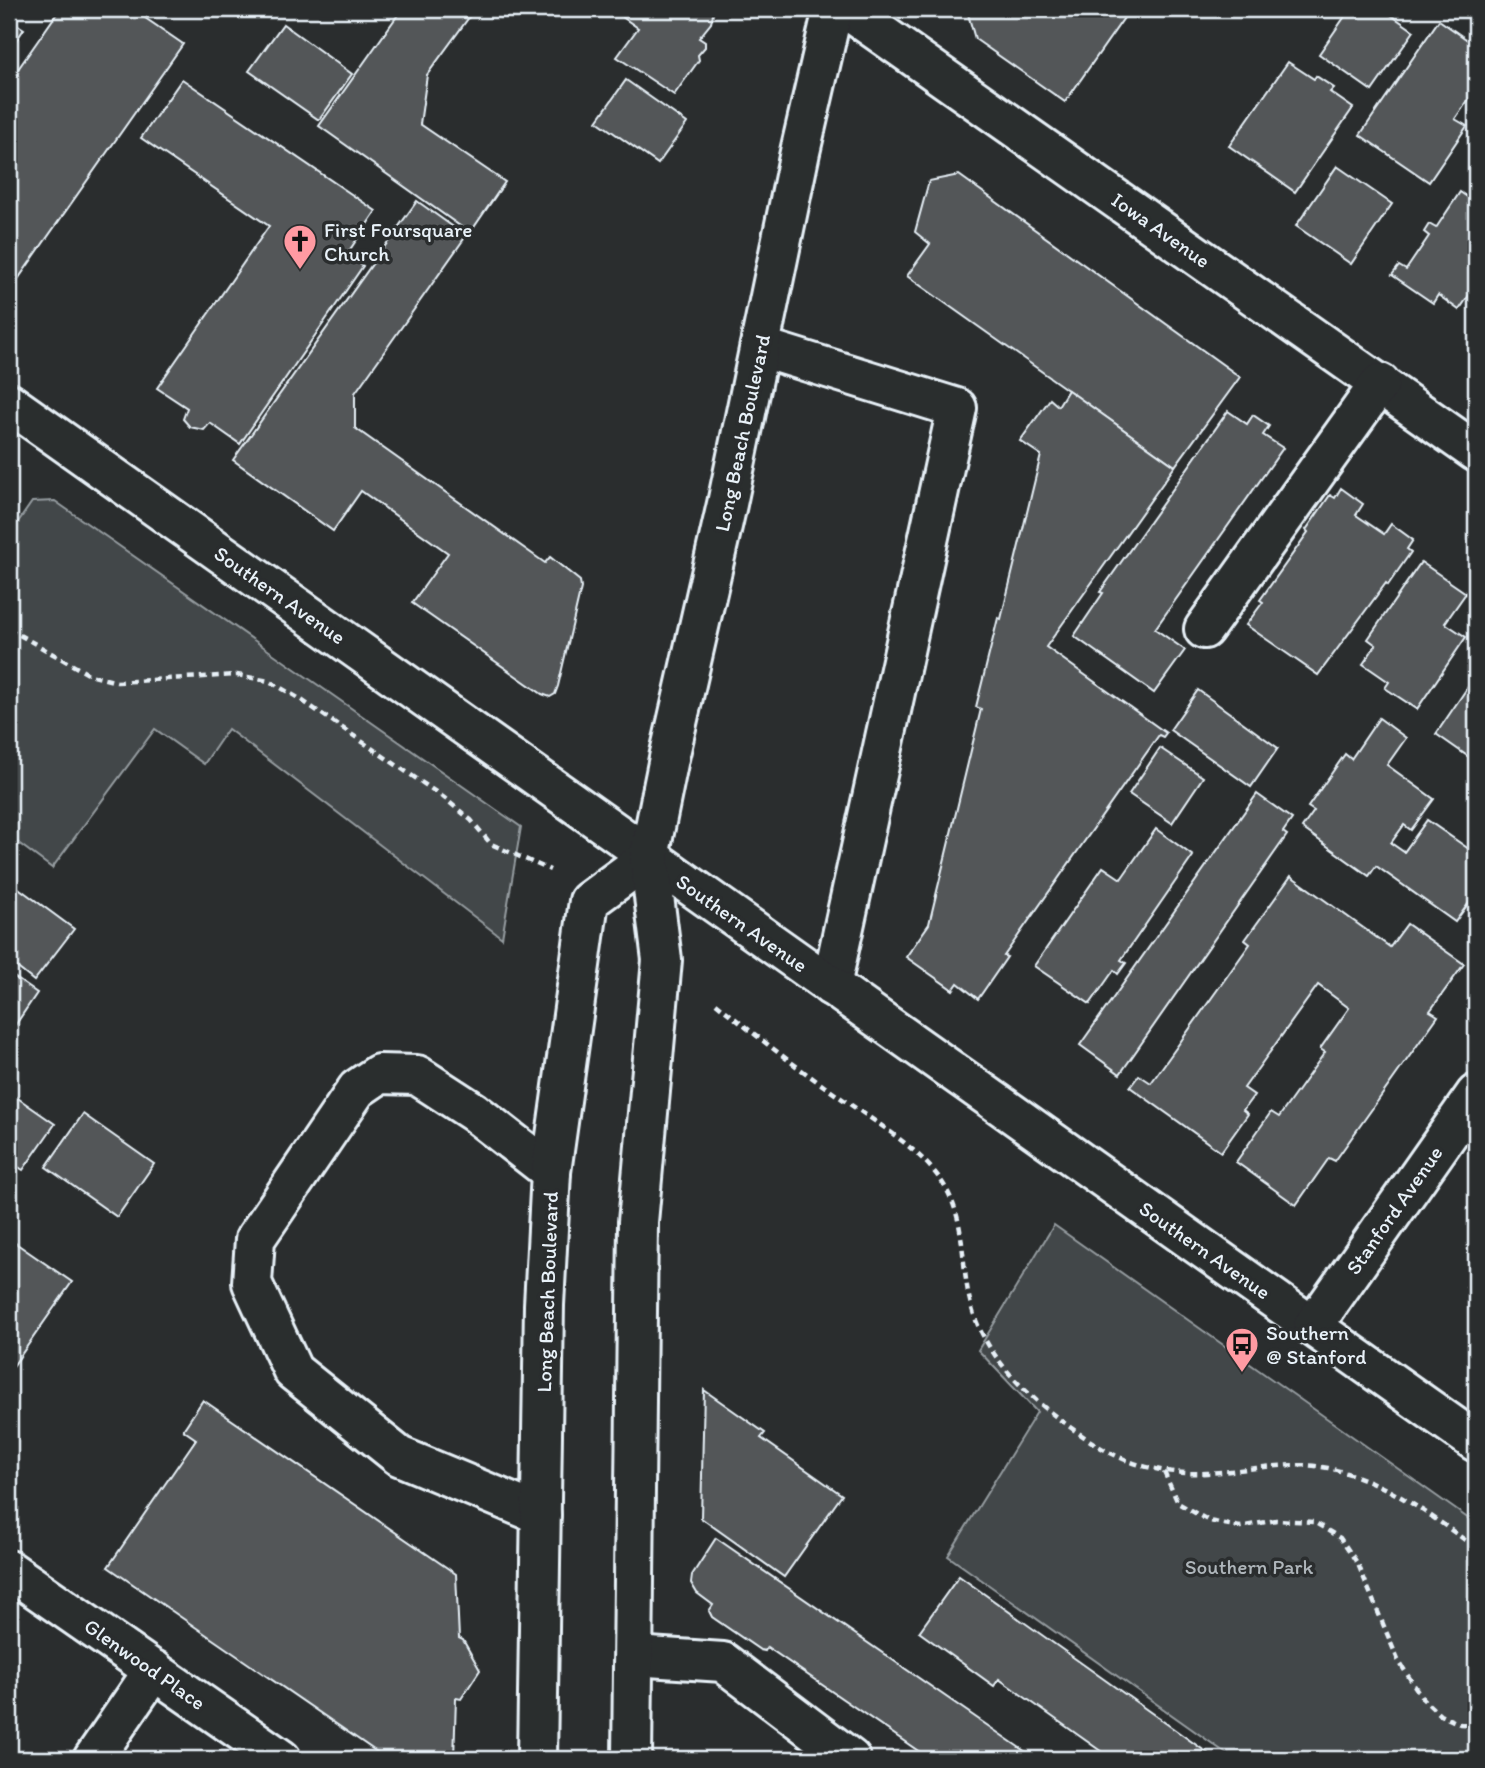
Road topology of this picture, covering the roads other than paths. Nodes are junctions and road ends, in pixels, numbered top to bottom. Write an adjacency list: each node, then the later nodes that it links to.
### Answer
1 (833, 9): 3 (street, Long Beach Boulevard)
2 (846, 9): 4 (street, Iowa Avenue)
3 (760, 347): 8 (street, Long Beach Boulevard); 9 (street)
4 (1380, 383): 6 (street, Iowa Avenue); 7 (street)
5 (12, 414): 8 (street, Southern Avenue)
6 (1476, 452)
7 (1204, 629)
8 (649, 857): 9 (street, Southern Avenue); 11 (street, Long Beach Boulevard); 16 (street, Long Beach Boulevard)
9 (831, 986): 12 (street, Southern Avenue)
10 (1476, 1094): 12 (street, Stanford Avenue)
11 (551, 1172): 14 (street, Long Beach Boulevard); 14 (street)
12 (1312, 1326): 13 (street, Southern Avenue)
13 (1476, 1442)
14 (541, 1515): 20 (street, Long Beach Boulevard)
15 (9, 1570): 17 (street, Glenwood Place)
16 (634, 1656): 21 (street, Long Beach Boulevard); 22 (street)
17 (154, 1670): 18 (street); 19 (street, Glenwood Place)
18 (93, 1759)
19 (281, 1759)
20 (537, 1759)
21 (632, 1759)
22 (851, 1759)

